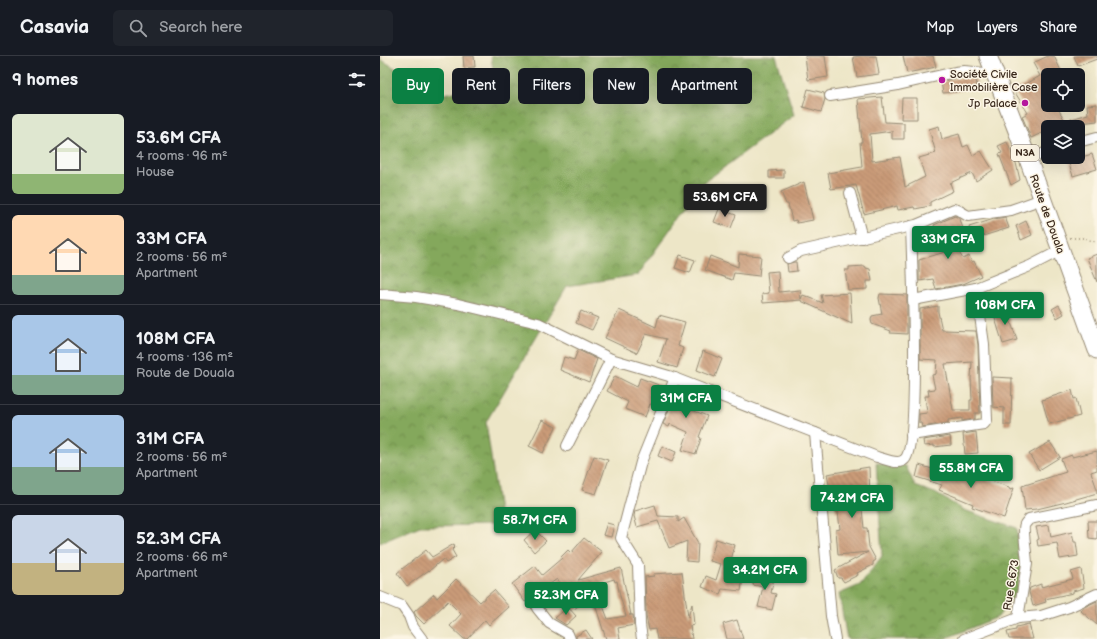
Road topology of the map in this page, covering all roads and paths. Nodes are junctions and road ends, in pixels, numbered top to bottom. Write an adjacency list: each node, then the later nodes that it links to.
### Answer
1 (988, 56): 2 (highway, Route de Douala / N3A)
2 (995, 74): 3 (street); 7 (highway, Route de Douala / N3A)
3 (830, 96)
4 (1097, 136): 5 (street)
5 (1085, 140)
6 (1041, 155): 7 (street)
7 (1028, 160): 9 (highway, Route de Douala / N3A)
8 (850, 193): 11 (street)
9 (1042, 199): 10 (street); 13 (highway, Route de Douala / N3A)
10 (911, 226): 11 (street); 17 (street)
11 (862, 238): 14 (street)
12 (1096, 242): 13 (path)
13 (1058, 243): 15 (street); 18 (highway, Route de Douala / N3A)
14 (788, 258)
15 (976, 288): 17 (street); 22 (street)
16 (380, 294): 19 (street)
17 (913, 300): 22 (street)
18 (1097, 350)
19 (612, 359): 20 (street); 23 (street)
20 (675, 378): 21 (street); 31 (street)
21 (815, 432): 22 (street); 32 (street)
22 (911, 435)
23 (567, 446)
24 (1097, 505): 28 (street, Rue 6.673)
25 (1097, 594): 28 (street, Rue 6.673)
26 (380, 597): 29 (street)
27 (537, 608): 30 (street)
28 (1018, 618): 33 (street)
29 (422, 639)
30 (570, 639)
31 (642, 639)
32 (835, 639)
33 (964, 639)

